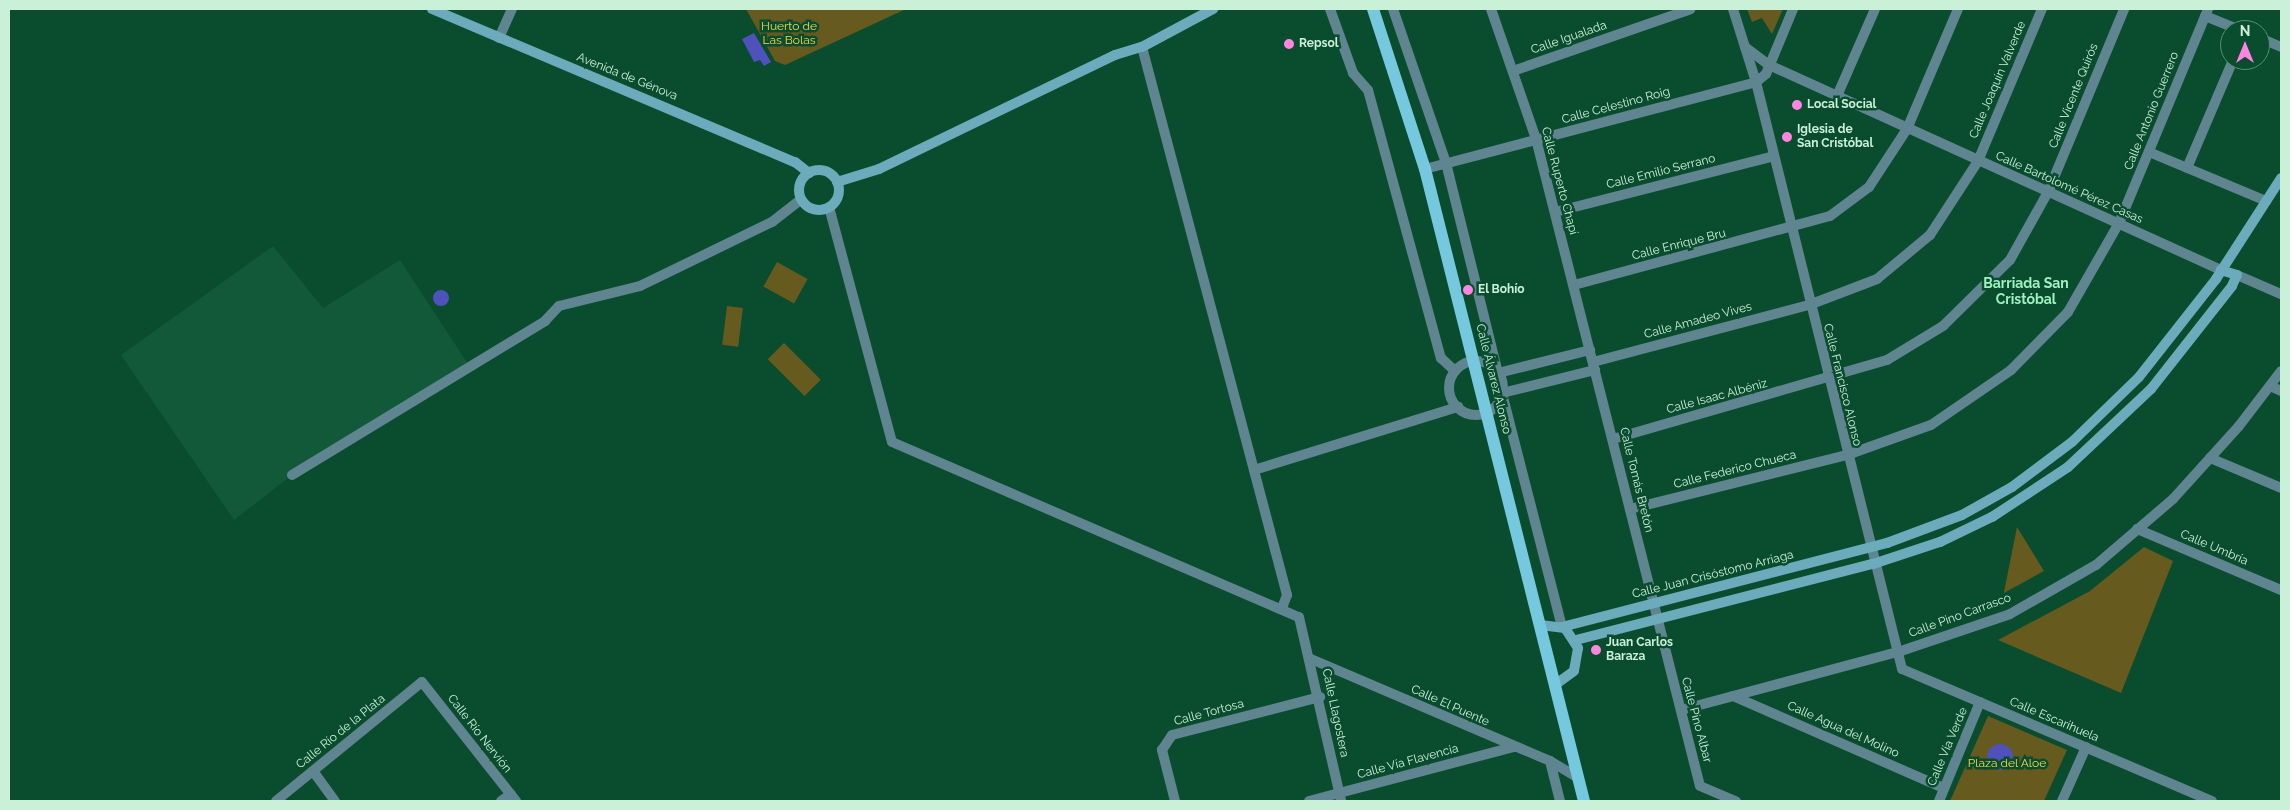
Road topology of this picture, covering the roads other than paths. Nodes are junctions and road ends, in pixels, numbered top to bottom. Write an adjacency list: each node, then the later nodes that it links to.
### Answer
1 (432, 9): 19 (street, Avenida de Génova)
2 (512, 9): 19 (street)
3 (1213, 9): 20 (street)
4 (1330, 9): 53 (street)
5 (1367, 9): 18 (main road, Calle Álvarez Alonso)
6 (1373, 9): 18 (main road, Calle Álvarez Alonso)
7 (1392, 9): 32 (street, Calle Álvarez Alonso)
8 (1491, 9): 24 (street, Calle Ruperto Chapí)
9 (1691, 9): 24 (street, Calle Igualada)
10 (1733, 9): 21 (street, Calle Francisco Alonso)
11 (1793, 9): 22 (street)
12 (1875, 9): 26 (street)
13 (1958, 9): 27 (street, Calle Enrique Bru)
14 (2042, 9): 31 (street, Calle Joaquín Valverde)
15 (2124, 9): 38 (street, Calle Vicente Quirós)
16 (2206, 12): 17 (street); 29 (street, Calle Antonio Guerrero)
17 (2221, 20)
18 (1376, 26): 33 (main road, Calle Álvarez Alonso)
19 (499, 38): 35 (street, Avenida de Génova)
20 (1142, 47): 37 (street); 65 (street)
21 (1745, 47): 22 (street, Calle Bartolomé Pérez Casas); 25 (street, Calle Francisco Alonso)
22 (1769, 65): 25 (street); 26 (street, Calle Bartolomé Pérez Casas)
23 (2229, 70): 34 (street)
24 (1512, 71): 28 (street, Calle Ruperto Chapí)
25 (1756, 82): 28 (street, Calle Celestino Roig); 30 (street, Calle Francisco Alonso)
26 (1837, 96): 27 (street, Calle Bartolomé Pérez Casas)
27 (1907, 129): 31 (street, Calle Bartolomé Pérez Casas); 44 (street, Calle Enrique Bru)
28 (1536, 140): 32 (street, Calle Celestino Roig); 42 (street, Calle Ruperto Chapí)
29 (2149, 152): 34 (street); 43 (street, Calle Antonio Guerrero)
30 (1774, 156): 42 (street, Calle Emilio Serrano); 44 (street, Calle Francisco Alonso)
31 (1978, 161): 38 (street, Calle Bartolomé Pérez Casas); 49 (street, Calle Joaquín Valverde)
32 (1446, 163): 33 (street, Calle Celestino Roig); 55 (street, Calle Álvarez Alonso)
33 (1425, 168): 51 (main road, Calle Álvarez Alonso)
34 (2187, 168): 40 (street)
35 (809, 174): 37 (street); 39 (street)
36 (2281, 178): 40 (street, Calle Juan Crisóstomo Arriaga)
37 (837, 182): 41 (street)
38 (2048, 192): 43 (street, Calle Bartolomé Pérez Casas); 56 (street, Calle Vicente Quirós)
39 (801, 199): 41 (street); 66 (street)
40 (2266, 201): 45 (street, Calle Juan Crisóstomo Arriaga)
41 (828, 207): 74 (street)
42 (1555, 212): 47 (street, Calle Ruperto Chapí)
43 (2119, 223): 45 (street, Calle Bartolomé Pérez Casas); 63 (street, Calle Antonio Guerrero)
44 (1790, 229): 47 (street, Calle Enrique Bru); 49 (street, Calle Francisco Alonso)
45 (2221, 270): 46 (street); 70 (street, Calle Juan Crisóstomo Arriaga)
46 (2237, 276): 48 (street); 71 (street)
47 (1574, 285): 50 (street, Calle Ruperto Chapí)
48 (2281, 294)
49 (1810, 305): 52 (street, Calle Amadeo Vives); 56 (street, Calle Francisco Alonso)
50 (1590, 350): 52 (street, Calle Ruperto Chapí); 55 (street)
51 (1474, 361): 53 (street); 55 (street); 61 (main road, Calle Álvarez Alonso)
52 (1594, 366): 59 (street, Calle Amadeo Vives); 62 (street, Calle Tomás Bretón)
53 (1456, 371): 60 (street)
54 (2281, 371): 57 (street, Calle Pino Carrasco)
55 (1498, 373): 59 (street, Calle Álvarez Alonso)
56 (1828, 379): 62 (street, Calle Isaac Albéniz); 63 (street, Calle Francisco Alonso)
57 (2270, 386): 58 (street); 64 (street, Calle Pino Carrasco)
58 (2281, 391)
59 (1502, 393): 61 (street); 77 (street, Calle Álvarez Alonso)
60 (1458, 407): 61 (street); 65 (street)
61 (1487, 412): 76 (main road, Calle Álvarez Alonso)
62 (1613, 439): 68 (street, Calle Tomás Bretón)
63 (1847, 455): 68 (street, Calle Federico Chueca); 70 (street, Calle Francisco Alonso)
64 (2210, 458): 67 (street); 69 (street, Calle Pino Carrasco)
65 (1254, 470): 74 (street)
66 (292, 475)
67 (2281, 488)
68 (1630, 509): 73 (street, Calle Tomás Bretón)
69 (2137, 530): 72 (street, Calle Umbría); 79 (street, Calle Pino Carrasco)
70 (1869, 548): 71 (street, Calle Francisco Alonso); 73 (street, Calle Juan Crisóstomo Arriaga)
71 (1874, 564): 75 (street); 79 (street, Calle Francisco Alonso)
72 (2281, 590)
73 (1653, 604): 75 (street, Calle Pino Albar); 77 (street, Calle Juan Crisóstomo Arriaga)
74 (1282, 608): 80 (street, Calle Llagostera)
75 (1657, 620): 78 (street); 86 (street, Calle Pino Albar)
76 (1540, 625): 77 (street, Calle Juan Crisóstomo Arriaga); 82 (main road, Calle Álvarez Alonso)
77 (1562, 627): 78 (street)
78 (1576, 640): 82 (street)
79 (1898, 652): 83 (street, Calle Pino Carrasco); 85 (street, Calle Escarihuela)
80 (1311, 659): 84 (street, Calle Llagostera); 87 (street, Calle El Puente)
81 (422, 682): 90 (street, Calle Río de la Plata); 94 (street, Calle Río Nervión)
82 (1555, 685): 91 (main road, Calle Álvarez Alonso)
83 (1732, 696): 86 (street, Calle Pino Carrasco); 92 (street, Calle Agua del Molino)
84 (1320, 697): 93 (street, Calle Llagostera); 98 (street, Calle Tortosa)
85 (1980, 702): 88 (street, Calle Escarihuela); 92 (street, Calle Vía Verde)
86 (1680, 710): 102 (street, Calle Pino Albar)
87 (1514, 747): 89 (street, Calle El Puente); 93 (street, Calle Vía Flavencia)
88 (2086, 747): 104 (street); 105 (street, Calle Escarihuela)
89 (1550, 761): 91 (street, Calle El Puente); 100 (street)
90 (313, 771): 95 (street, Calle Río de la Plata); 96 (street)
91 (1578, 778): 101 (main road, Calle Álvarez Alonso)
92 (1944, 788): 103 (street, Calle Vía Verde)
93 (1340, 797): 99 (street, Calle Vía Flavencia)
94 (513, 798): 97 (street)
95 (276, 801)
96 (335, 801)
97 (501, 801)
98 (1175, 801)
99 (1309, 801)
100 (1560, 801)
101 (1584, 801)
102 (1736, 801)
103 (1939, 801)
104 (2062, 801)
105 (2212, 801)

